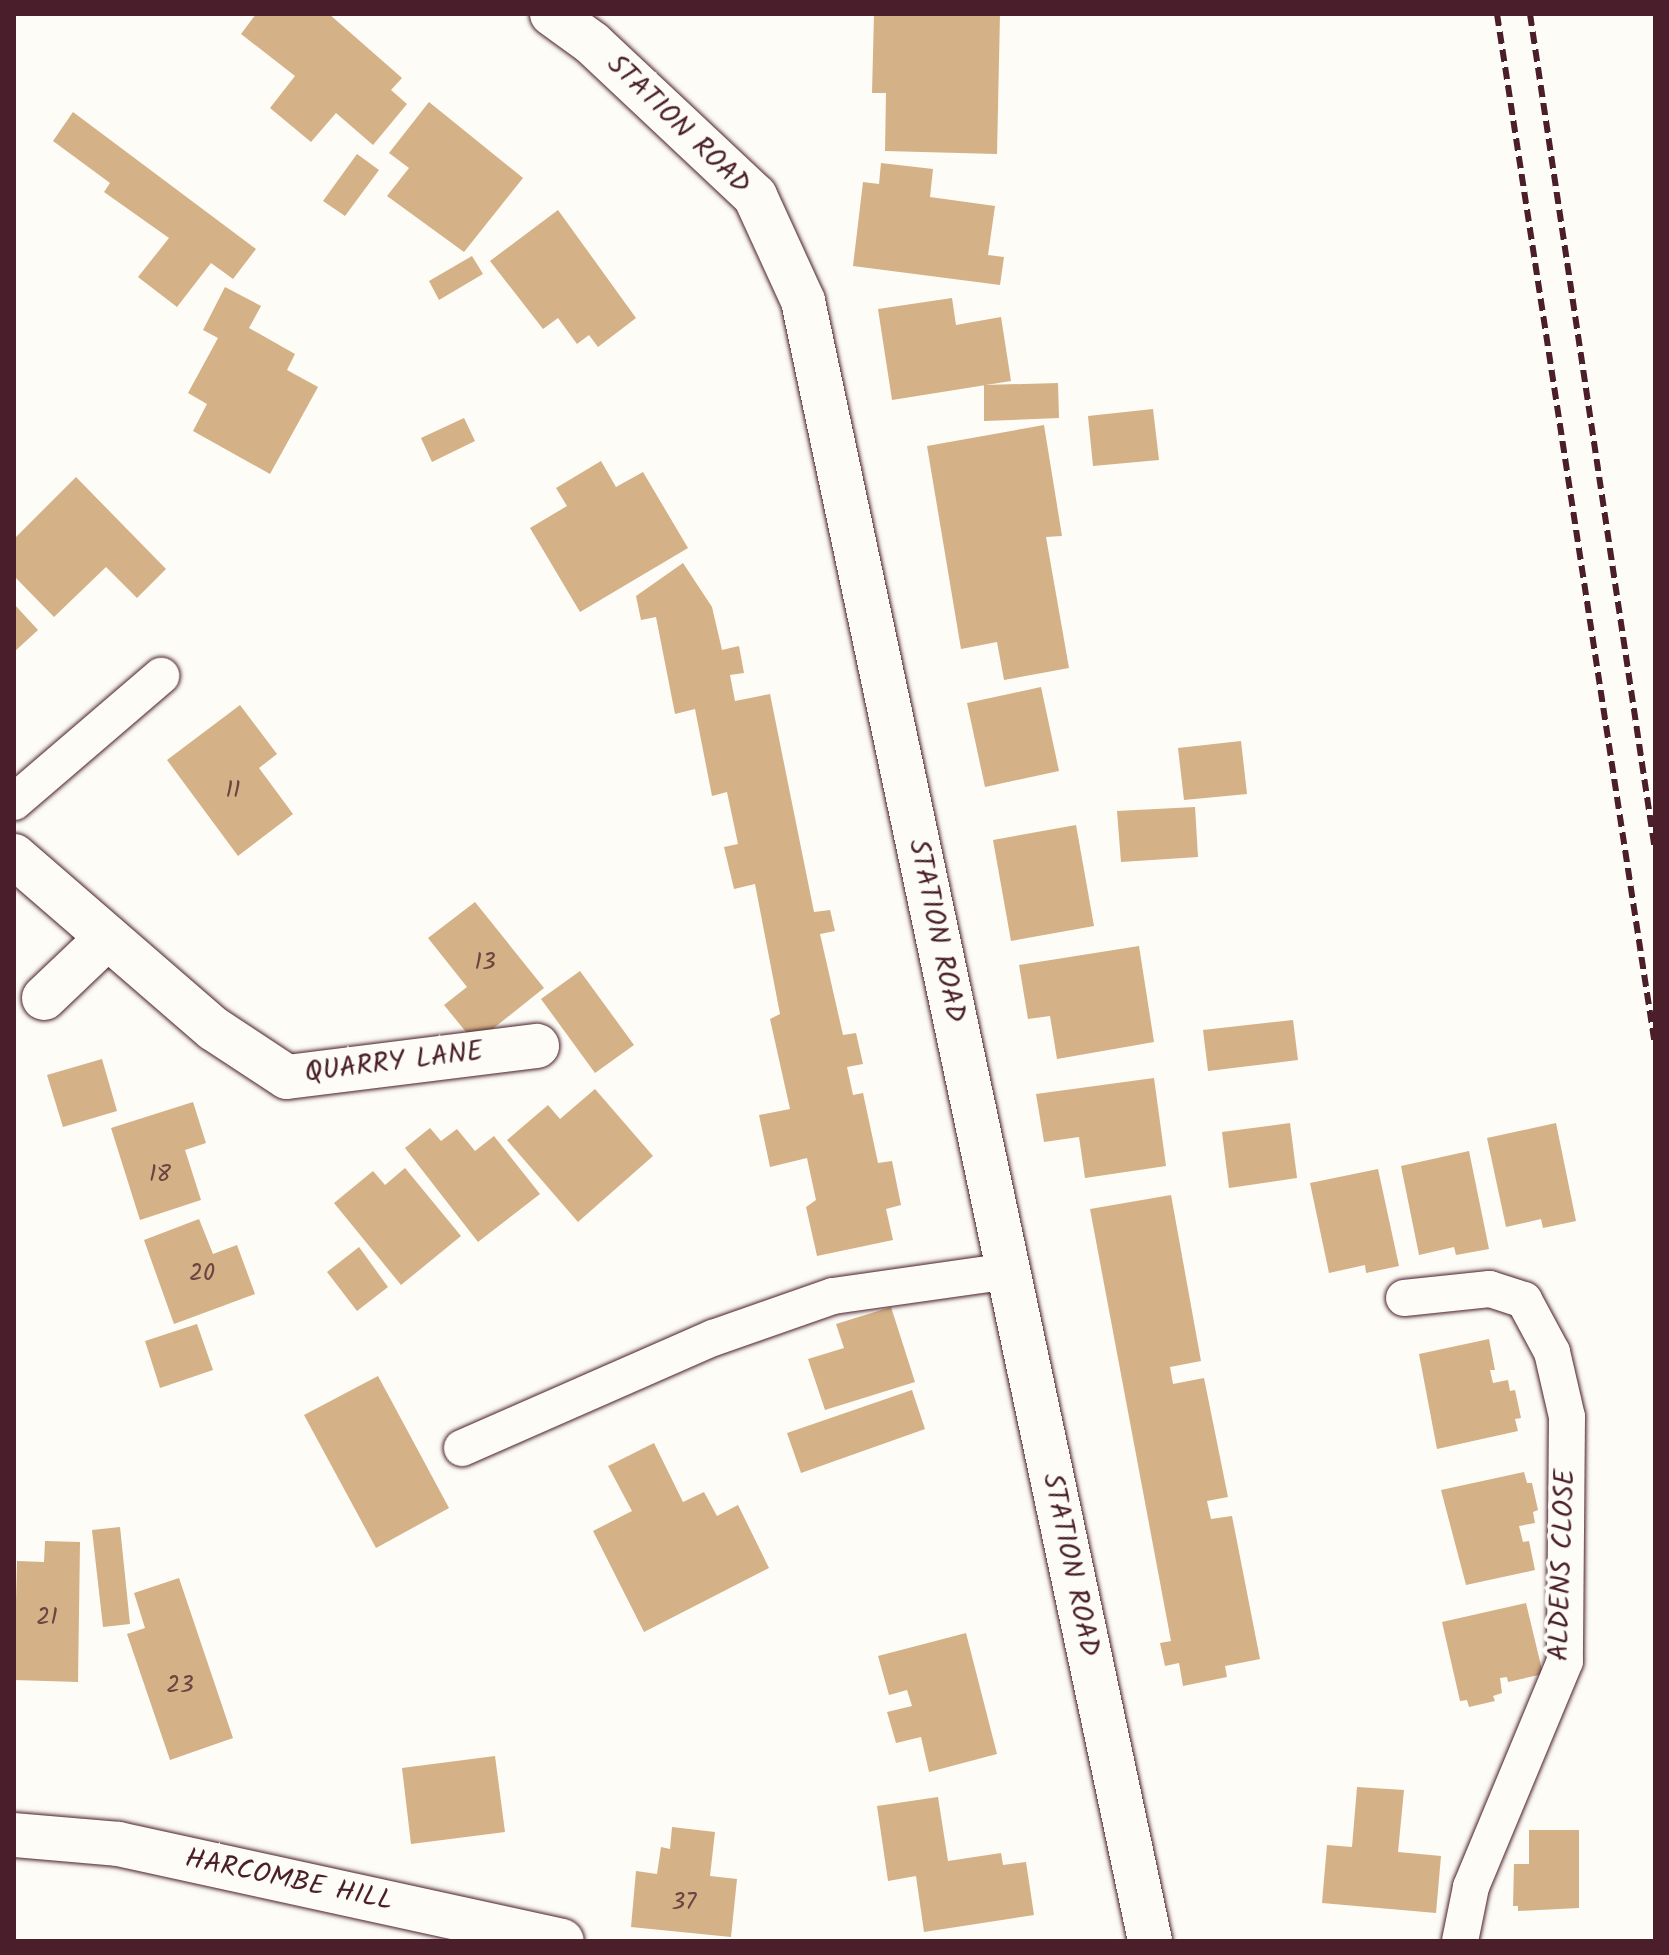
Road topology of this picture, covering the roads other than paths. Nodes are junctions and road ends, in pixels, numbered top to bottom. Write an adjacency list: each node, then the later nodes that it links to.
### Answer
1 (552, 14): 2 (street, STATION ROAD)
2 (603, 28): 9 (street, STATION ROAD)
3 (161, 676): 4 (lane)
4 (14, 802)
5 (14, 856): 6 (street, QUARRY LANE)
6 (108, 937): 7 (street); 8 (street, QUARRY LANE)
7 (44, 998)
8 (537, 1046)
9 (1008, 1271): 11 (lane); 14 (street, STATION ROAD)
10 (1404, 1298): 15 (lane, ALDENS CLOSE)
11 (462, 1448)
12 (14, 1835): 13 (street, HARCOMBE HILL)
13 (562, 1941)
14 (1150, 1941)
15 (1460, 1941)

